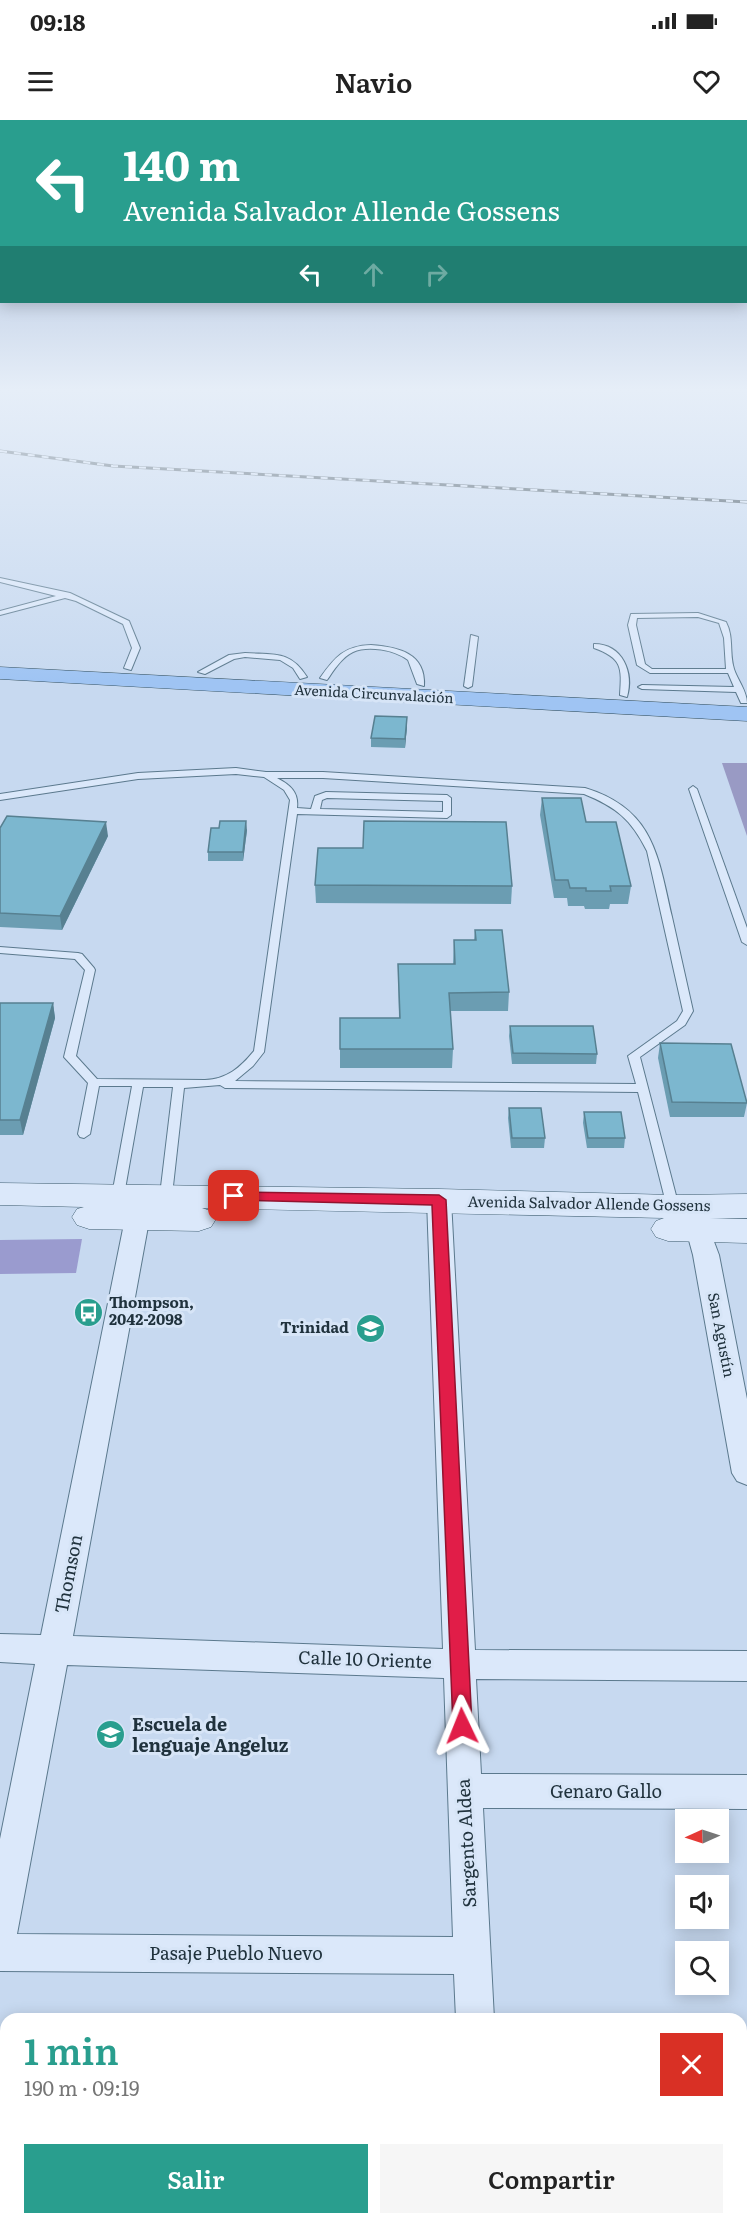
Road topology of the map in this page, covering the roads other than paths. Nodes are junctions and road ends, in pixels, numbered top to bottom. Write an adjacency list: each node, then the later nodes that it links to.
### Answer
1 (0, 580): 2 (lane)
2 (67, 595): 3 (lane); 7 (lane)
3 (0, 613)
4 (474, 637): 13 (lane)
5 (597, 646): 14 (lane)
6 (0, 660): 7 (main road, Avenida Circunvalación)
7 (128, 668): 11 (main road, Avenida Circunvalación)
8 (650, 671): 9 (lane); 9 (lane); 14 (lane)
9 (732, 671): 15 (lane)
10 (0, 673): 15 (main road, Avenida Circunvalación)
11 (314, 678): 12 (main road, Avenida Circunvalación); 12 (lane)
12 (421, 684): 13 (main road, Avenida Circunvalación)
13 (468, 686): 14 (main road, Avenida Circunvalación)
14 (636, 692): 15 (main road, Avenida Circunvalación)
15 (745, 701)
16 (266, 775): 18 (lane); 19 (lane); 27 (lane)
17 (693, 789): 21 (lane)
18 (0, 797)
19 (292, 811): 20 (lane); 26 (lane)
20 (315, 812): 20 (lane)
21 (747, 942)
22 (0, 950): 23 (lane)
23 (94, 1082): 24 (lane); 28 (lane)
24 (138, 1083): 25 (lane); 30 (lane)
25 (179, 1084): 26 (lane); 30 (lane)
26 (223, 1084): 27 (lane)
27 (642, 1088): 32 (lane)
28 (84, 1134)
29 (0, 1194): 30 (main road, Avenida Salvador Allende Gossens)
30 (141, 1201): 33 (main road, Avenida Salvador Allende Gossens); 34 (main road, Avenida Salvador Allende Gossens); 39 (street, Thomson)
31 (747, 1206): 32 (main road, Avenida Salvador Allende Gossens)
32 (674, 1207): 33 (main road, Avenida Salvador Allende Gossens); 35 (street)
33 (439, 1211): 35 (main road, Avenida Salvador Allende Gossens); 40 (street, Sargento Aldea)
34 (0, 1216)
35 (698, 1229): 36 (main road, Avenida Salvador Allende Gossens); 37 (street, San Agustín)
36 (747, 1231)
37 (747, 1473)
38 (0, 1648): 39 (street)
39 (54, 1649): 40 (street, Calle 10 Oriente); 44 (street, Thomson)
40 (459, 1664): 41 (street, Calle 10 Oriente); 42 (street, Sargento Aldea)
41 (747, 1666)
42 (465, 1791): 43 (street, Genaro Gallo); 46 (street, Sargento Aldea)
43 (747, 1792)
44 (0, 1930)
45 (0, 1952): 46 (street, Pasaje Pueblo Nuevo)
46 (472, 1956): 47 (street, Sargento Aldea)
47 (475, 2013)

